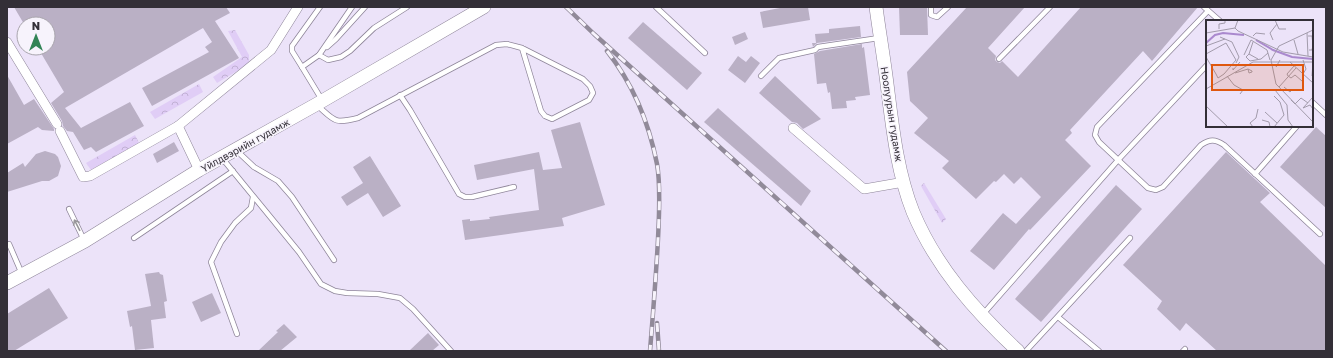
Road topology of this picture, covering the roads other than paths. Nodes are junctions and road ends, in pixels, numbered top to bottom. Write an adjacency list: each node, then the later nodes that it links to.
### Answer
1 (298, 7): 28 (street)
2 (320, 7): 22 (lane)
3 (352, 7): 17 (lane)
4 (365, 7): 17 (lane)
5 (407, 7): 19 (lane)
6 (484, 7): 25 (main road, Yйлдвэрийн гудамж)
7 (656, 7): 18 (lane)
8 (876, 7): 14 (main road, Ноолуурын гудамж)
9 (930, 7): 10 (lane)
10 (948, 7)
11 (1050, 7): 20 (lane)
12 (1206, 9): 13 (lane); 33 (lane)
13 (1219, 20)
14 (880, 38): 23 (lane); 37 (main road, Ноолуурын гудамж)
15 (7, 42): 28 (street)
16 (522, 48): 16 (lane); 24 (lane)
17 (322, 50): 19 (lane)
18 (705, 53)
19 (319, 55): 22 (lane)
20 (999, 59)
21 (1206, 66): 33 (lane)
22 (302, 67): 25 (lane)
23 (761, 76)
24 (400, 95): 25 (lane); 38 (lane)
25 (320, 103): 31 (main road, Yйлдвэрийн гудамж)
26 (1313, 105): 27 (lane)
27 (1326, 115)
28 (178, 126): 34 (street)
29 (1296, 127): 36 (lane)
30 (793, 128): 37 (street)
31 (236, 150): 32 (main road, Yйлдвэрийн гудамж); 46 (lane)
32 (222, 158): 34 (main road, Yйлдвэрийн гудамж); 35 (lane)
33 (1119, 159): 36 (lane); 49 (lane)
34 (199, 170): 44 (main road, Yйлдвэрийн гудамж)
35 (233, 171): 39 (lane); 42 (lane)
36 (1255, 174): 41 (lane)
37 (904, 182): 49 (main road, Ноолуурын гудамж)
38 (514, 187)
39 (254, 197): 51 (lane); 53 (lane)
40 (69, 210): 44 (lane, one-way to 40)
41 (1320, 234)
42 (134, 238)
43 (1130, 238): 50 (lane)
44 (85, 241): 47 (main road, Yйлдвэрийн гудамж)
45 (9, 244): 47 (lane)
46 (334, 260)
47 (22, 274): 48 (main road, Yйлдвэрийн гудамж)
48 (7, 283)
49 (982, 315): 52 (main road, Ноолуурын гудамж)
50 (1058, 317): 52 (lane); 54 (lane)
51 (237, 334)
52 (1018, 350)
53 (451, 351)
54 (1100, 351)

